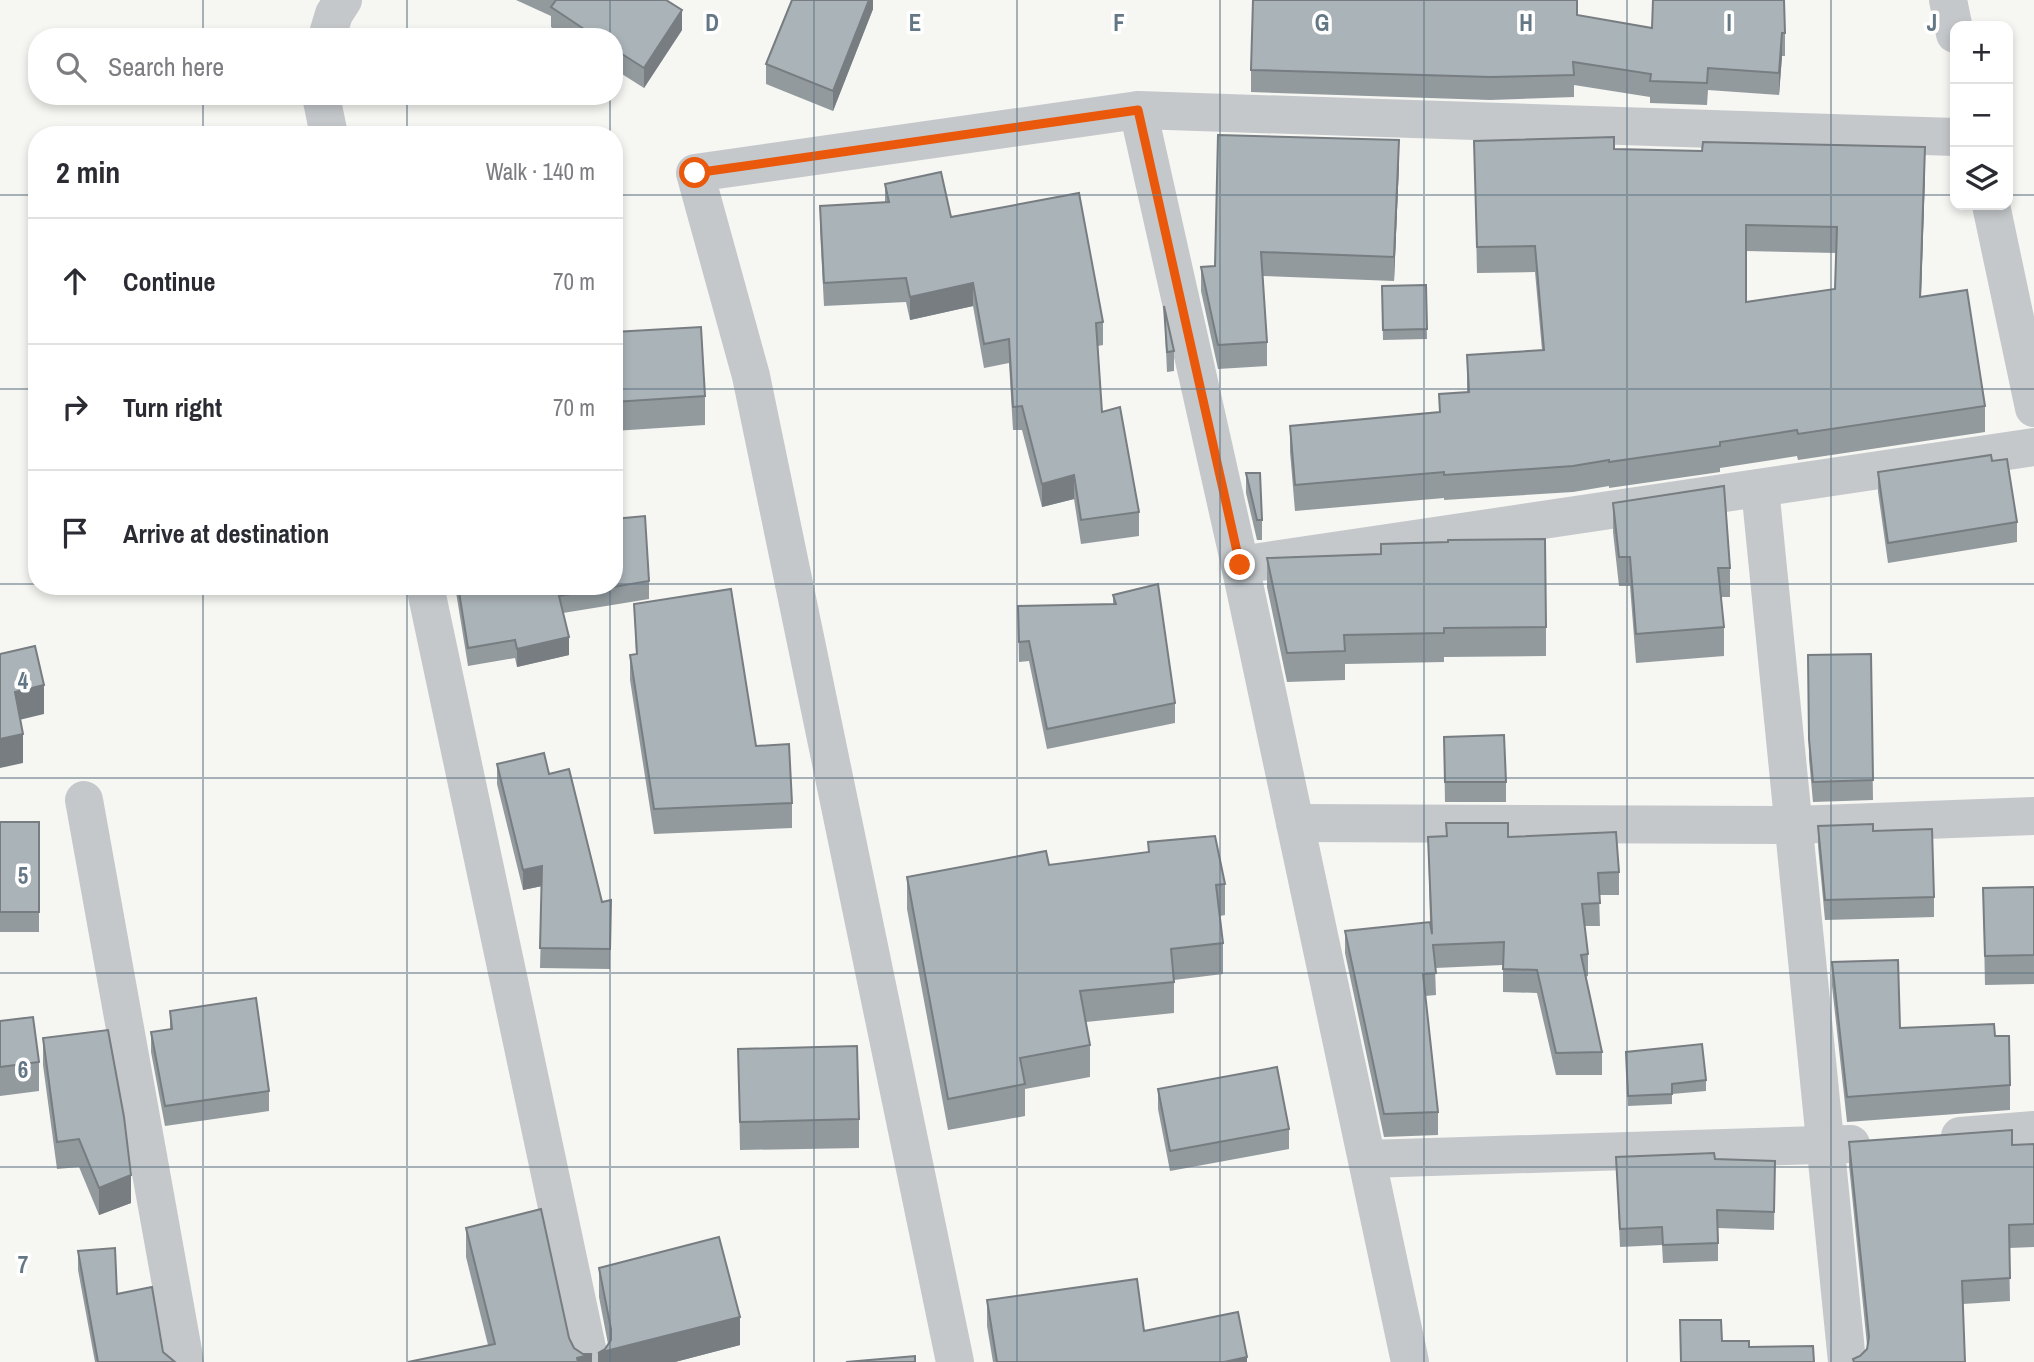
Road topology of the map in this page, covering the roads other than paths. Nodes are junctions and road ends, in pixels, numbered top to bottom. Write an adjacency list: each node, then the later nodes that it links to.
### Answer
1 (343, 0): 4 (street)
2 (1948, 0): 3 (street)
3 (1952, 21)
4 (330, 28)
5 (323, 105): 7 (street)
6 (1138, 110): 8 (street); 13 (street); 26 (street)
7 (327, 126)
8 (1950, 137)
9 (1992, 210): 10 (street)
10 (2034, 408)
11 (2034, 447): 12 (street)
12 (1760, 488): 13 (street); 18 (street)
13 (1240, 565): 17 (street)
14 (427, 595): 25 (street)
15 (84, 800): 24 (street)
16 (2034, 816): 18 (street)
17 (1295, 823): 18 (street); 23 (street)
18 (1794, 825): 22 (street)
19 (2034, 1130): 20 (street)
20 (1923, 1138)
21 (1881, 1141): 22 (street)
22 (1826, 1145): 23 (street); 28 (street)
23 (1367, 1159): 27 (street)
24 (186, 1362)
25 (590, 1362)
26 (955, 1362)
27 (1410, 1362)
28 (1847, 1362)

